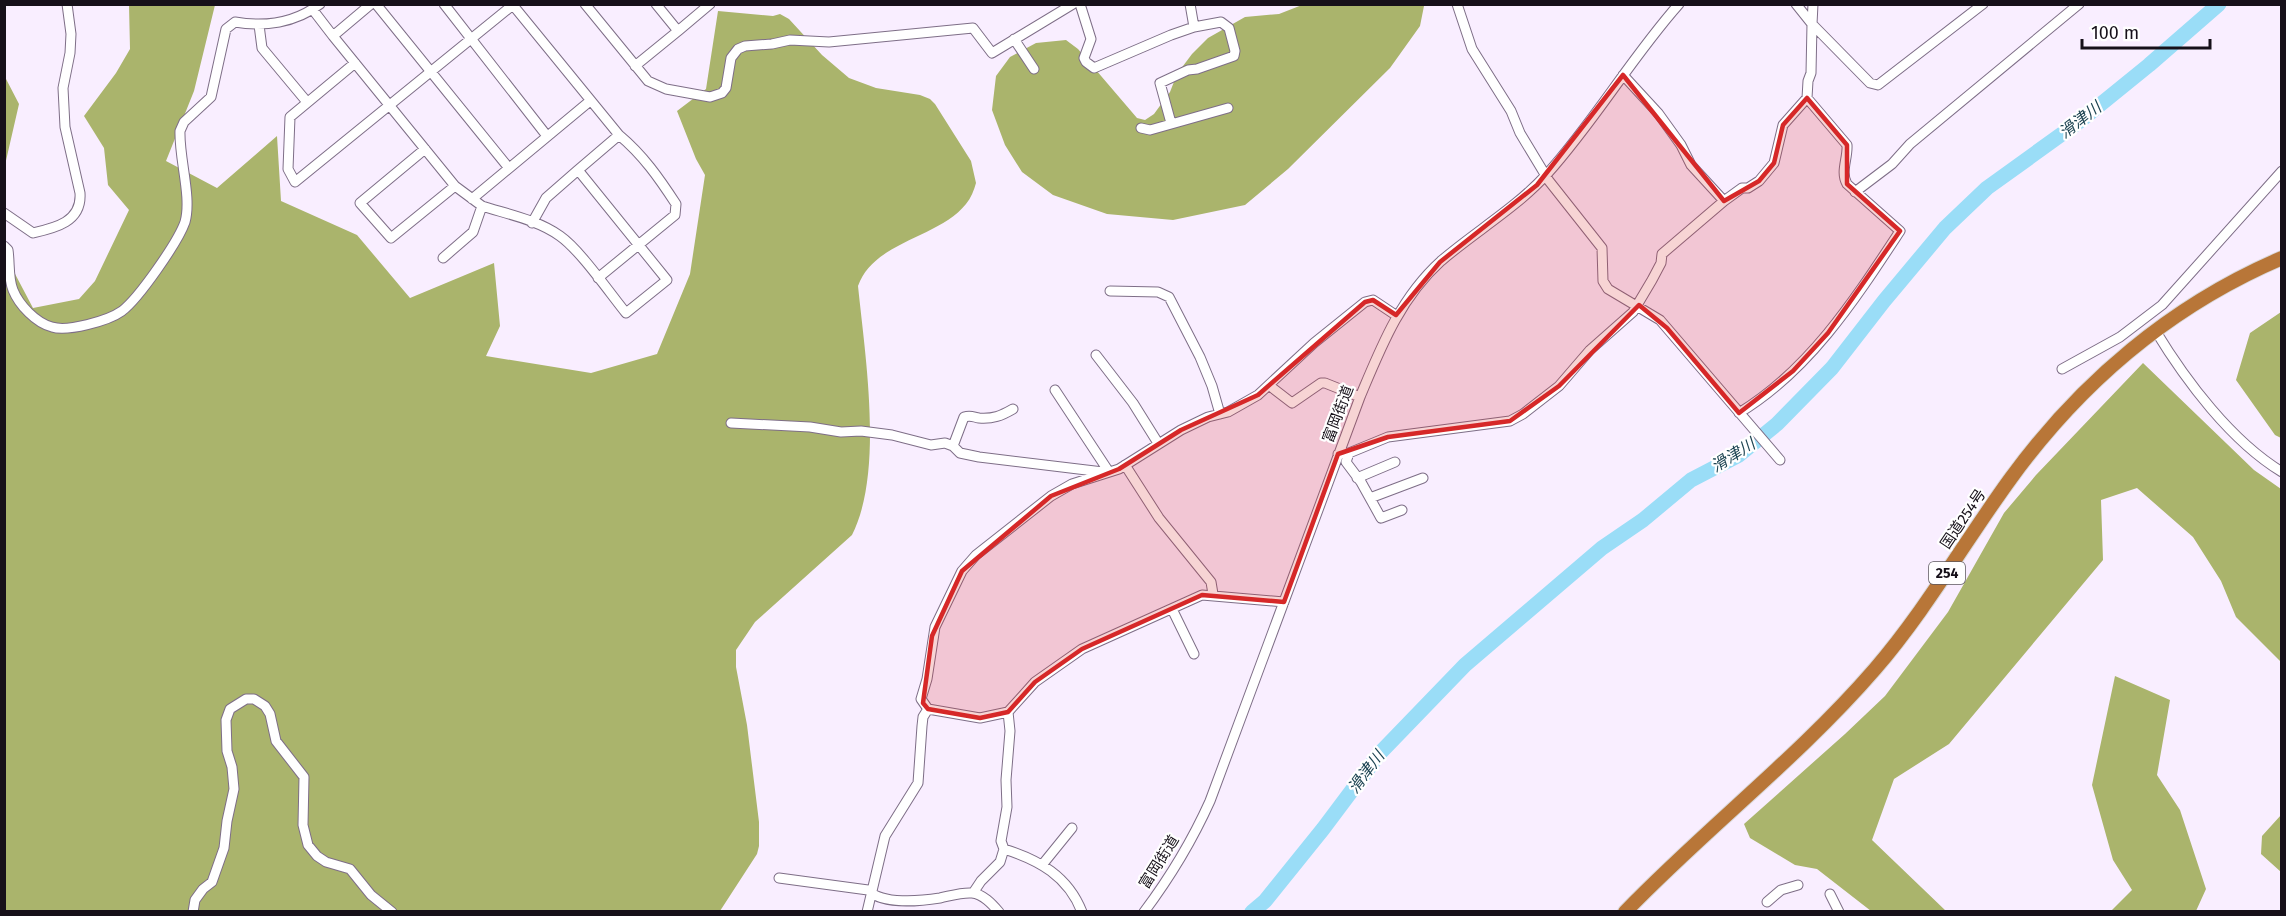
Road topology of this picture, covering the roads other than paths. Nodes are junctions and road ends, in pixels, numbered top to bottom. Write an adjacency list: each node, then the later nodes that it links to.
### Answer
1 (67, 4): 49 (street)
2 (374, 4): 22 (street); 28 (street)
3 (444, 4): 23 (street)
4 (585, 4): 26 (street)
5 (656, 4): 21 (street)
6 (710, 4): 21 (street)
7 (1074, 4): 24 (street)
8 (1080, 4): 20 (street)
9 (1190, 4): 20 (street)
10 (1457, 4): 43 (street)
11 (1679, 4): 29 (street, 富岡街道)
12 (1796, 4): 18 (street)
13 (1813, 4): 18 (street)
14 (2079, 4): 45 (street)
15 (513, 5): 23 (street); 31 (street)
16 (1981, 5): 18 (street)
17 (316, 7): 19 (street); 22 (street)
18 (1812, 24): 30 (street)
19 (259, 25): 32 (street); 52 (street)
20 (1194, 27): 35 (street)
21 (678, 31): 26 (street)
22 (333, 36): 25 (street)
23 (471, 39): 28 (street); 38 (street)
24 (1014, 39): 26 (street); 27 (street)
25 (355, 63): 32 (street); 33 (street)
26 (635, 66)
27 (1034, 69)
28 (431, 71): 33 (street); 40 (street)
29 (1623, 75): 43 (street, 富岡街道); 47 (street)
30 (1807, 98): 45 (street); 47 (street)
31 (590, 101): 37 (street); 38 (street)
32 (307, 102): 33 (street)
33 (390, 105): 39 (street)
34 (1228, 108): 35 (street)
35 (1171, 123): 36 (street)
36 (1141, 128)
37 (620, 135): 41 (street); 51 (street)
38 (547, 136): 40 (street)
39 (425, 149): 44 (street); 44 (street)
40 (508, 168): 46 (street)
41 (578, 170): 50 (street); 51 (street)
42 (2282, 171): 61 (street)
43 (1546, 175): 57 (street); 58 (street, 富岡街道)
44 (455, 186): 46 (street)
45 (1855, 192): 67 (street)
46 (472, 200): 48 (street)
47 (1724, 201): 57 (street)
48 (482, 206): 50 (street); 53 (street)
49 (4, 213)
50 (532, 222): 55 (street)
51 (639, 244): 55 (street); 55 (street)
52 (4, 246)
53 (443, 258)
54 (2282, 258): 59 (highway, 国道254号 / 254)
55 (598, 278)
56 (1110, 291): 66 (street)
57 (1637, 305): 67 (street); 71 (street)
58 (1397, 316): 62 (street); 64 (street, 富岡街道)
59 (2155, 330): 77 (street); 103 (highway, 国道254号 / 254)
60 (1096, 355): 69 (street)
61 (2062, 369)
62 (1270, 386): 64 (street); 66 (street)
63 (1056, 390): 76 (street)
64 (1360, 397): 72 (street, 富岡街道)
65 (1013, 409): 70 (street)
66 (1220, 414): 69 (street)
67 (1740, 414): 73 (street)
68 (731, 423): 70 (street)
69 (1158, 443): 75 (street)
70 (953, 446): 76 (street)
71 (1349, 453): 72 (street); 78 (street)
72 (1338, 454): 83 (street, 富岡街道)
73 (1779, 459)
74 (1395, 462): 78 (street)
75 (1125, 465): 76 (street); 82 (street)
76 (1109, 472): 86 (street)
77 (2282, 472)
78 (1357, 478): 80 (street)
79 (1423, 478): 80 (street)
80 (1370, 498): 81 (street)
81 (1402, 510)
82 (1213, 594): 83 (street); 84 (street)
83 (1284, 602): 102 (street, 富岡街道)
84 (1172, 609): 85 (street); 87 (street)
85 (1194, 654)
86 (928, 709): 87 (street); 94 (street)
87 (1008, 712): 89 (street)
88 (1072, 828): 90 (street)
89 (1004, 849): 90 (street); 93 (street)
90 (1042, 865): 101 (street)
91 (779, 878): 94 (street)
92 (1798, 885): 96 (street)
93 (973, 893): 94 (street); 100 (street)
94 (872, 894): 99 (street)
95 (1830, 894): 104 (street)
96 (1767, 902)
97 (193, 912): 98 (street)
98 (392, 912)
99 (867, 912)
100 (999, 912)
101 (1082, 912)
102 (1144, 912)
103 (1625, 912)
104 (1839, 912)

